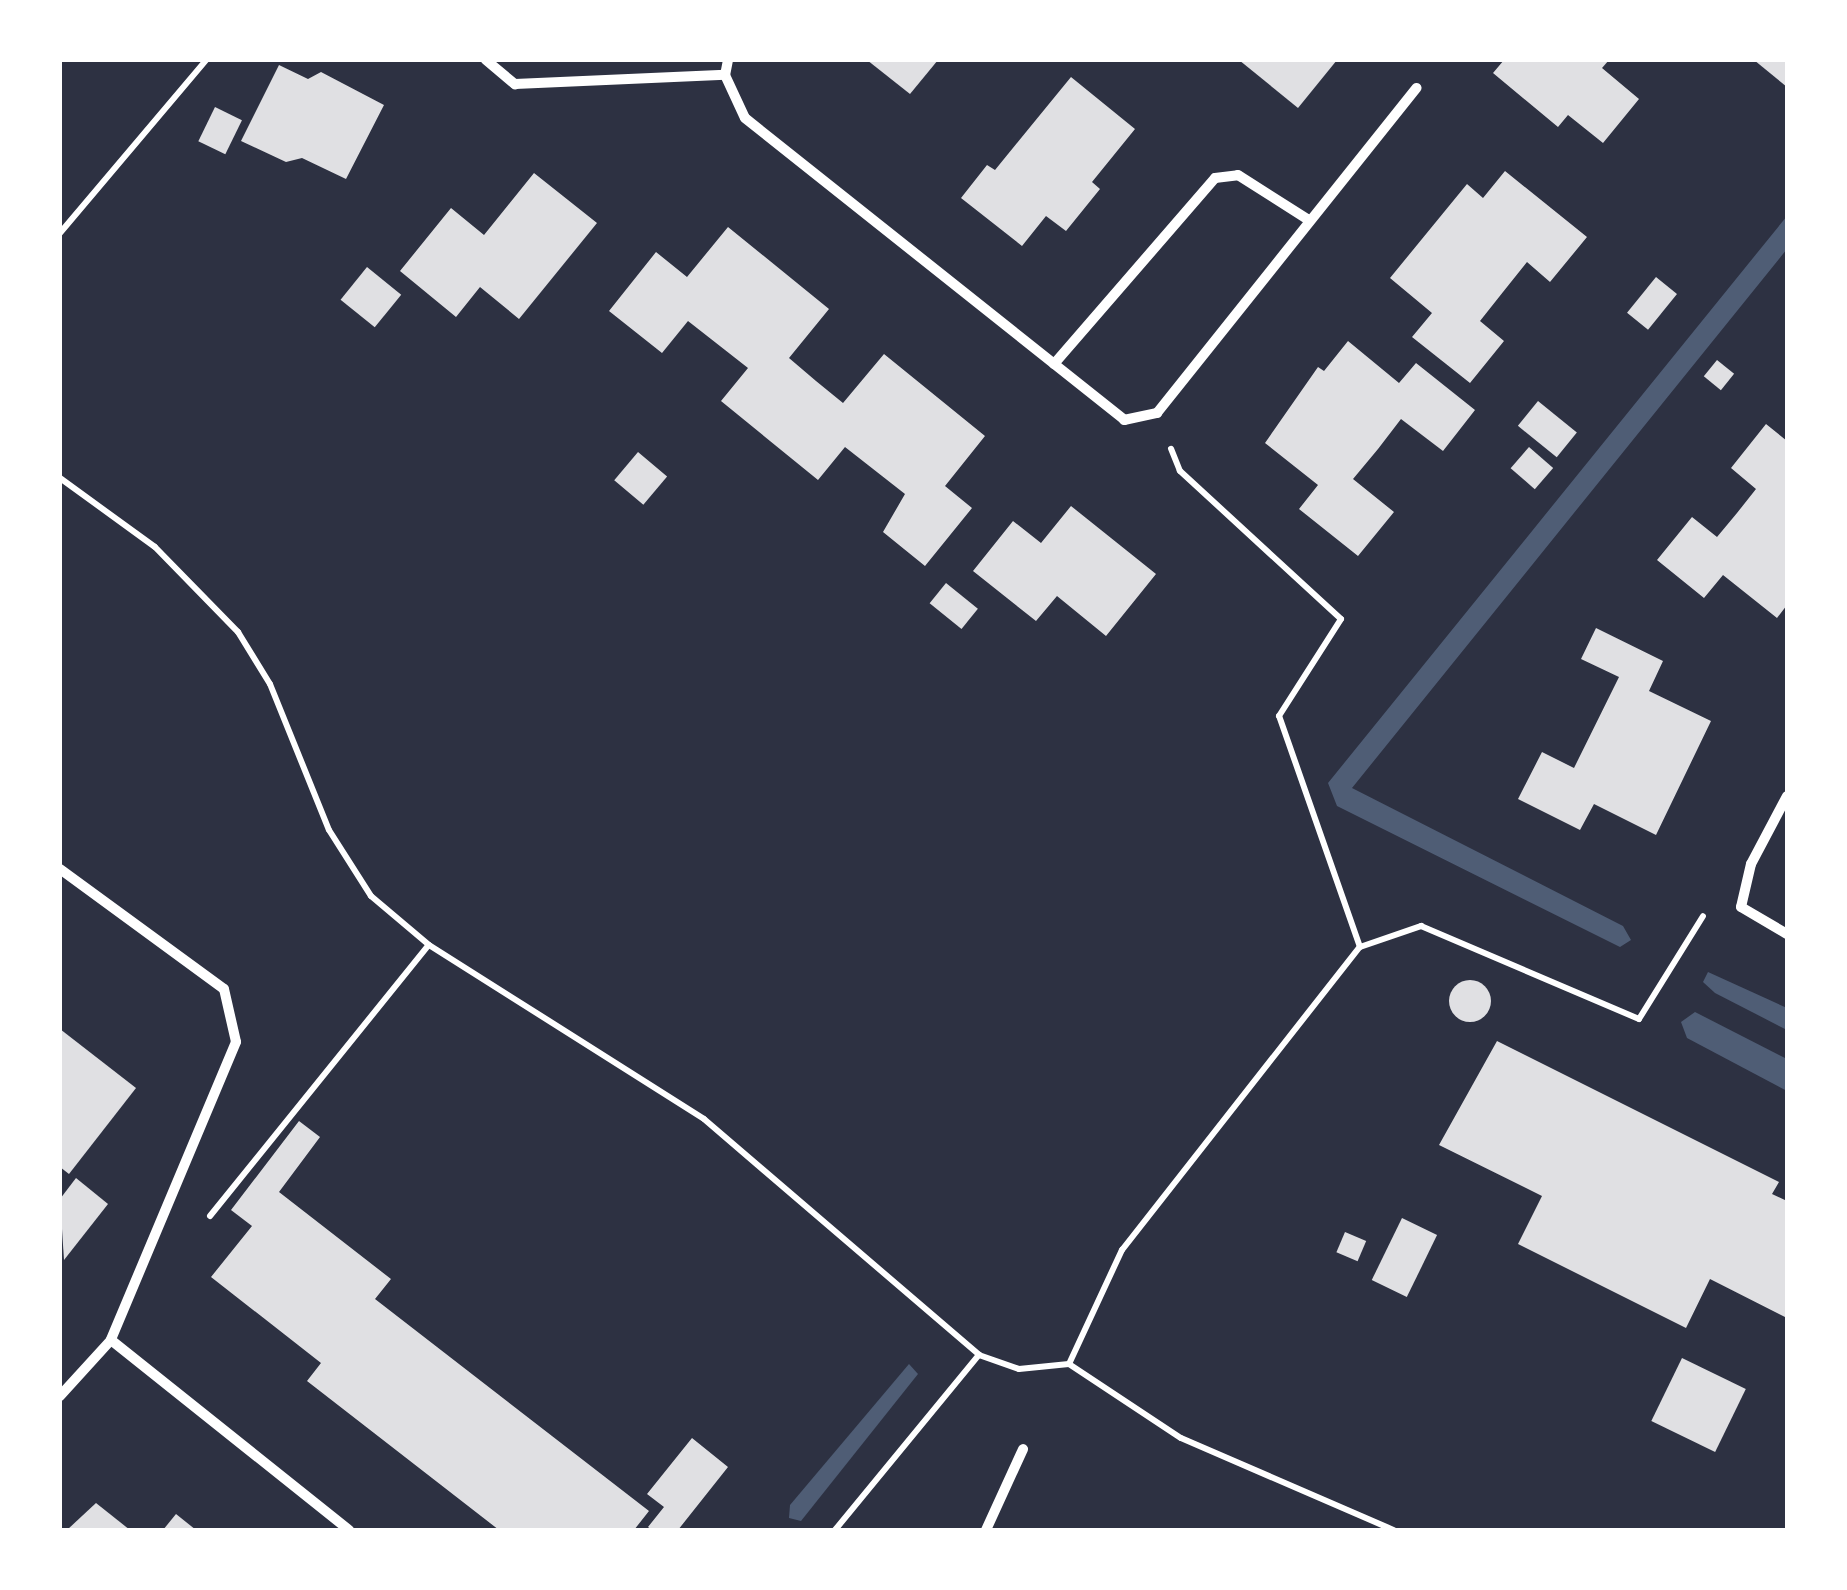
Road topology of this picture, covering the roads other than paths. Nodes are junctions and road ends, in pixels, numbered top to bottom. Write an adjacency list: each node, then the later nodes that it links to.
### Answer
1 (486, 60): 3 (street)
2 (728, 60): 3 (street)
3 (725, 74): 6 (street)
4 (1416, 88): 5 (street)
5 (1307, 220): 6 (street); 6 (street)
6 (1054, 364)
7 (1787, 796): 9 (street)
8 (60, 869): 10 (street)
9 (1787, 934)
10 (111, 1340): 11 (street); 13 (street)
11 (60, 1396)
12 (1023, 1449): 14 (street)
13 (349, 1530)
14 (986, 1530)

